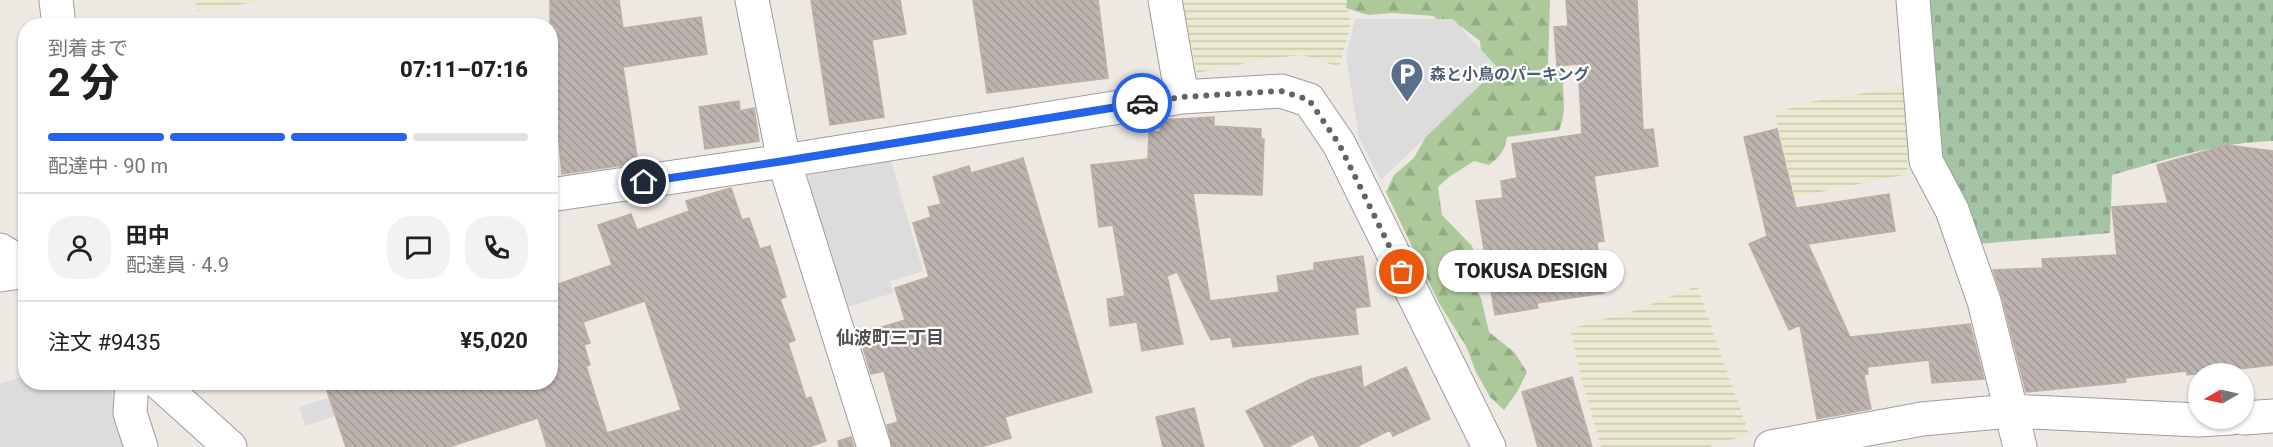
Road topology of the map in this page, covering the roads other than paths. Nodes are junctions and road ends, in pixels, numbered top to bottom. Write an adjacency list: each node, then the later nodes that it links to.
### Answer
1 (56, 0): 5 (street)
2 (752, 0): 7 (street)
3 (1165, 0): 6 (street)
4 (1913, 0): 15 (street)
5 (58, 18)
6 (1182, 97): 7 (street); 22 (street)
7 (784, 161): 8 (street); 21 (street)
8 (558, 194)
9 (0, 250): 10 (street)
10 (18, 263)
11 (18, 271): 12 (street)
12 (0, 275)
13 (131, 390): 19 (street)
14 (167, 390): 20 (street)
15 (2010, 411): 18 (street); 23 (street); 24 (street)
16 (2273, 416): 17 (street)
17 (2254, 417)
18 (2188, 420)
19 (141, 447)
20 (230, 447)
21 (872, 447)
22 (1489, 447)
23 (1771, 447)
24 (2020, 447)

